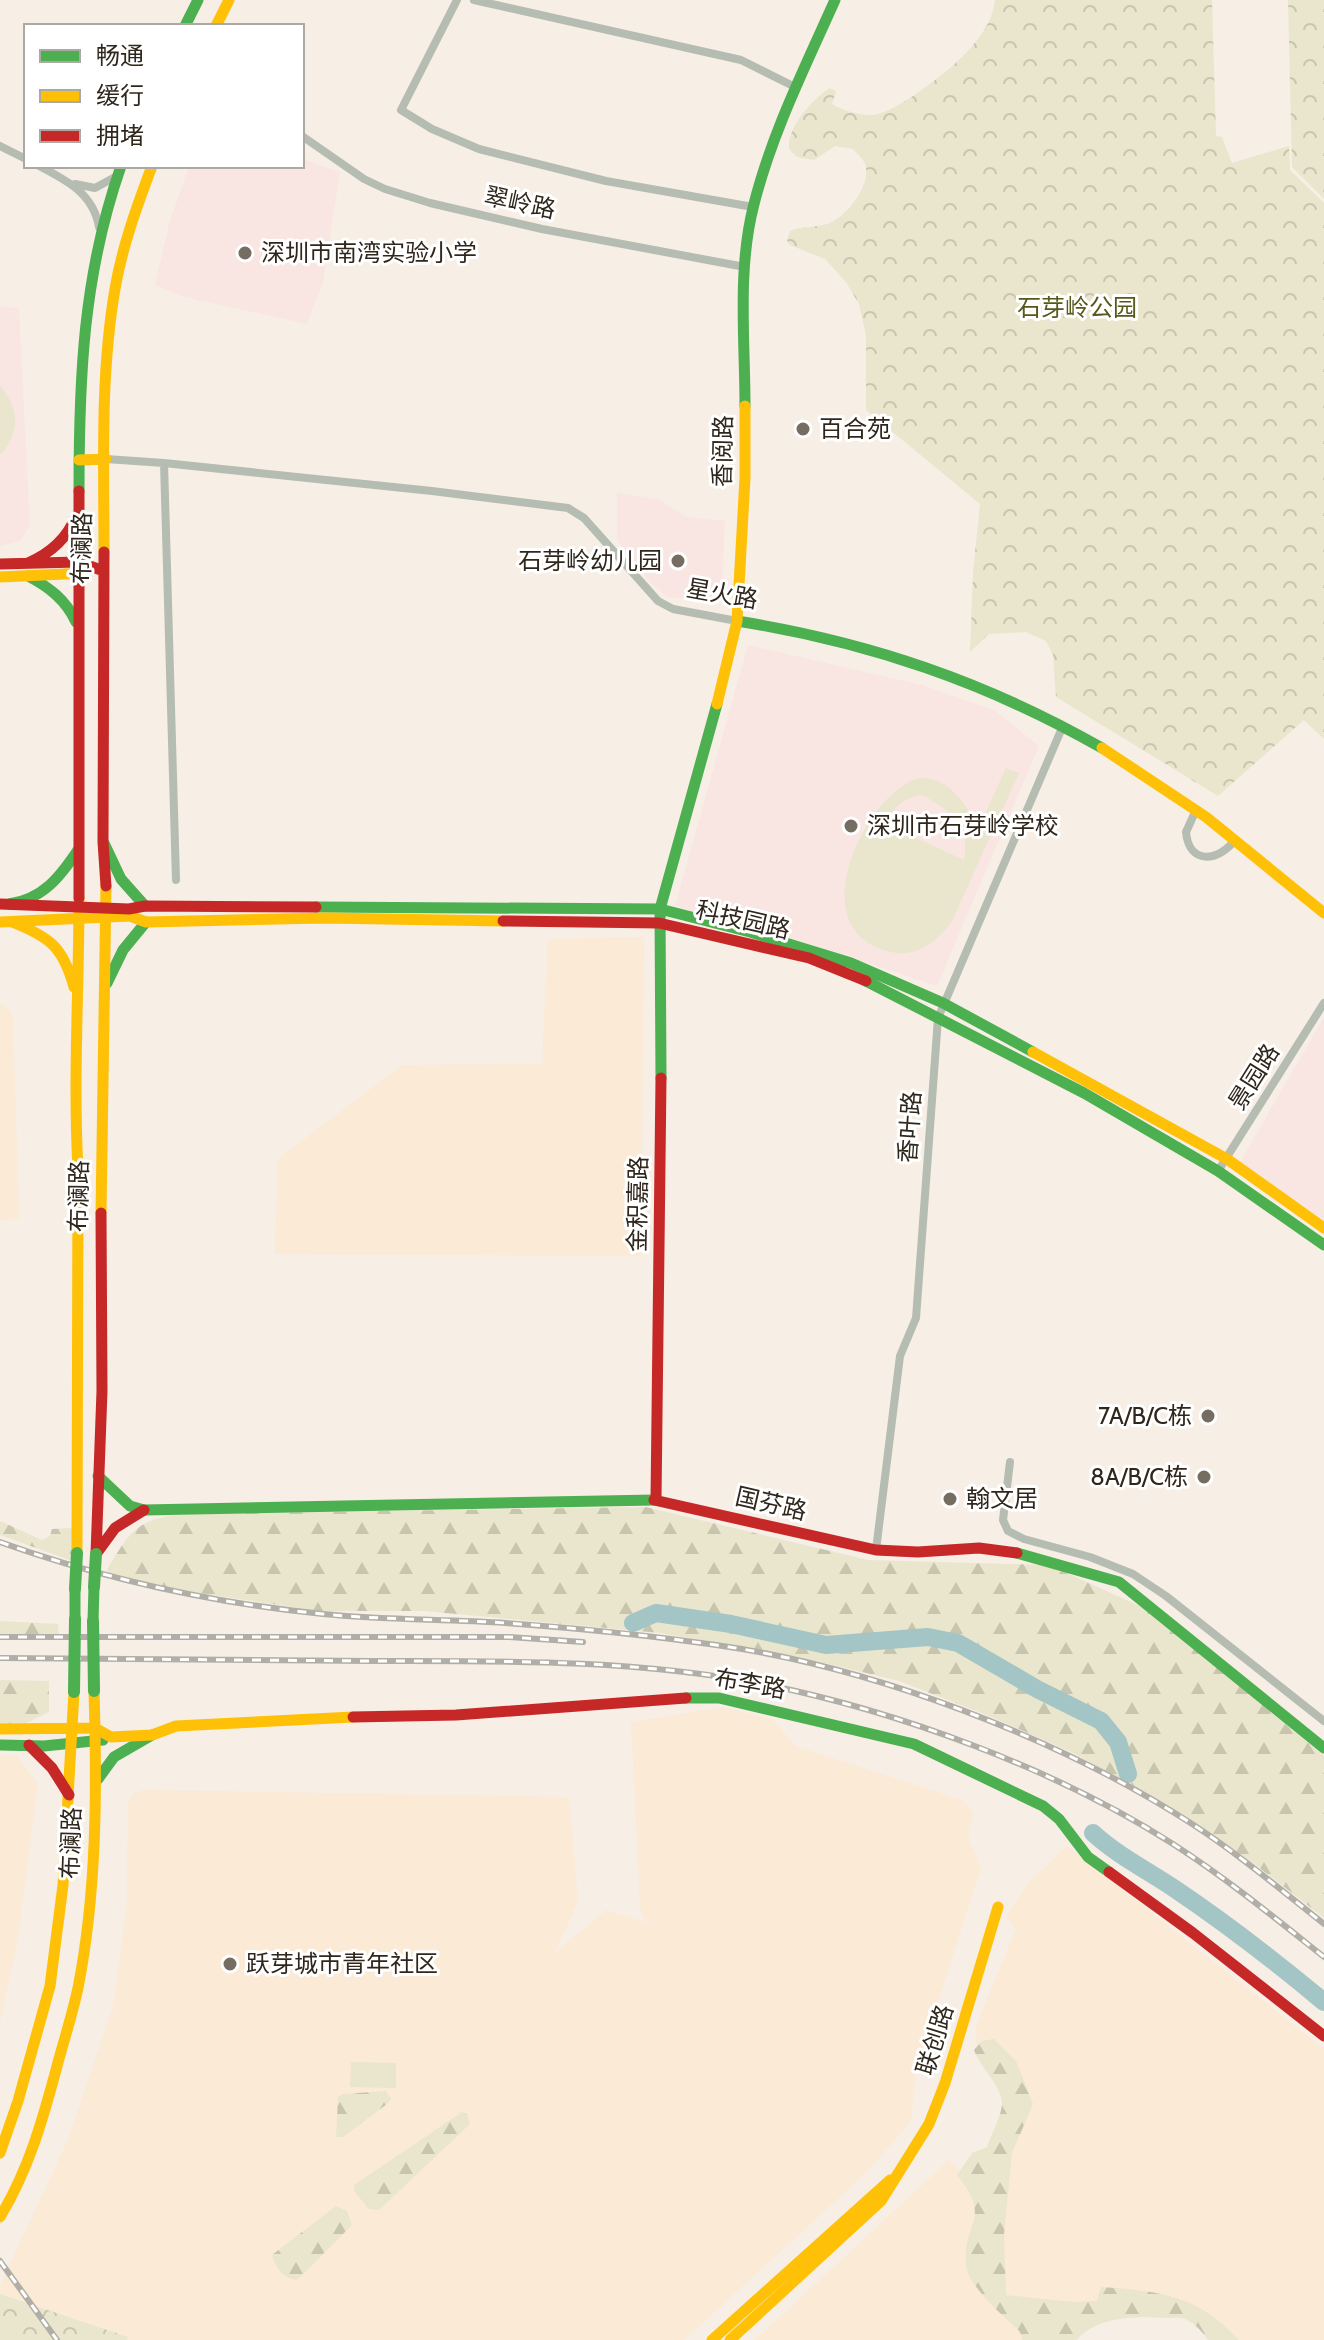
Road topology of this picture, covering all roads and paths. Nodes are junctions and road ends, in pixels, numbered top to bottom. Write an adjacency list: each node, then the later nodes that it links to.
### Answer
1 (198, 0): 6 (main road)
2 (457, 0): 16 (street)
3 (474, 0): 8 (street)
4 (835, 0): 8 (main road, 香阅路)
5 (228, 3): 7 (main road)
6 (186, 24)
7 (217, 24)
8 (795, 87): 16 (main road, 香阅路)
9 (304, 137): 18 (street, 翠岭路)
10 (0, 146): 11 (street)
11 (24, 158)
12 (43, 168): 15 (street)
13 (151, 168): 19 (main road, 布澜路)
14 (119, 171): 15 (street); 17 (main road, 布澜路)
15 (70, 183): 17 (street)
16 (753, 207): 18 (main road, 香阅路)
17 (99, 231): 20 (main road, 布澜路)
18 (745, 267): 28 (main road, 香阅路)
19 (106, 459): 20 (main road, 星火路); 21 (street, 星火路); 26 (main road, 布澜路)
20 (79, 460): 22 (main road, 布澜路)
21 (164, 463): 28 (street, 星火路); 35 (street)
22 (78, 509): 24 (main road, 布澜路); 25 (main road)
23 (0, 564): 25 (main road)
24 (78, 568): 25 (main road); 26 (main road); 29 (main road, 布澜路)
25 (28, 570): 27 (main road); 29 (main road)
26 (104, 571): 33 (main road, 布澜路)
27 (0, 577)
28 (737, 621): 30 (main road, 星火路); 38 (main road, 香阅路)
29 (79, 630): 34 (main road, 布澜路)
30 (1062, 728): 31 (main road, 星火路); 47 (street, 香叶路)
31 (1196, 810): 32 (main road, 星火路); 32 (street)
32 (1235, 840): 41 (main road, 星火路)
33 (103, 842): 37 (main road); 39 (main road, 布澜路)
34 (78, 850): 36 (main road); 40 (main road, 布澜路)
35 (176, 880)
36 (4, 904): 40 (main road)
37 (145, 906): 38 (main road, 科技园路); 39 (main road, 科技园路)
38 (660, 909): 44 (main road, 金积嘉路); 47 (main road, 科技园路)
39 (107, 912): 40 (main road, 科技园路); 43 (main road, 科技园路); 46 (main road, 布澜路)
40 (78, 913): 42 (main road); 45 (main road, 布澜路)
41 (1324, 913)
42 (6, 922): 49 (main road)
43 (146, 922): 44 (main road, 科技园路); 46 (main road)
44 (659, 923): 50 (main road, 科技园路); 57 (main road, 金积嘉路)
45 (79, 976): 46 (main road); 49 (main road, 布澜路)
46 (104, 984): 56 (main road, 布澜路)
47 (943, 1003): 50 (street, 香叶路); 51 (main road, 科技园路)
48 (1324, 1003): 51 (street, 景园路)
49 (79, 1010): 62 (main road, 布澜路, bridge)
50 (938, 1018): 52 (main road, 科技园路); 59 (street, 香叶路)
51 (1227, 1159): 52 (street, 景园路); 53 (main road, 科技园路)
52 (1218, 1171): 54 (main road, 科技园路)
53 (1324, 1228)
54 (1324, 1245)
55 (1010, 1462): 61 (street)
56 (98, 1476): 58 (main road); 60 (main road, 布澜路)
57 (656, 1500): 58 (main road, 国芬路); 59 (main road, 国芬路)
58 (144, 1510): 60 (main road)
59 (876, 1550): 71 (main road, 国芬路)
60 (96, 1554): 63 (main road, 布澜路, bridge)
61 (1324, 1721)
62 (73, 1728): 63 (main road); 64 (main road); 68 (main road, 布澜路)
63 (95, 1728): 66 (main road); 67 (main road, 布澜路)
64 (0, 1729)
65 (152, 1735): 66 (main road, 布李路); 72 (main road); 75 (main road, 布李路)
66 (111, 1737): 67 (main road, 布李路)
67 (96, 1742): 68 (main road, 布李路); 72 (main road, 布澜路)
68 (72, 1744): 70 (main road, 布李路); 73 (main road, 布澜路)
69 (0, 1745): 70 (main road, 布李路)
70 (29, 1745): 73 (main road)
71 (1324, 1748)
72 (95, 1786): 78 (main road, 布澜路)
73 (69, 1795): 76 (main road, 布澜路)
74 (998, 1907): 77 (main road, 联创路)
75 (1324, 2036)
76 (0, 2153)
77 (894, 2177): 79 (main road, 联创路); 80 (main road, 联创路)
78 (0, 2217)
79 (712, 2340)
80 (730, 2340)

